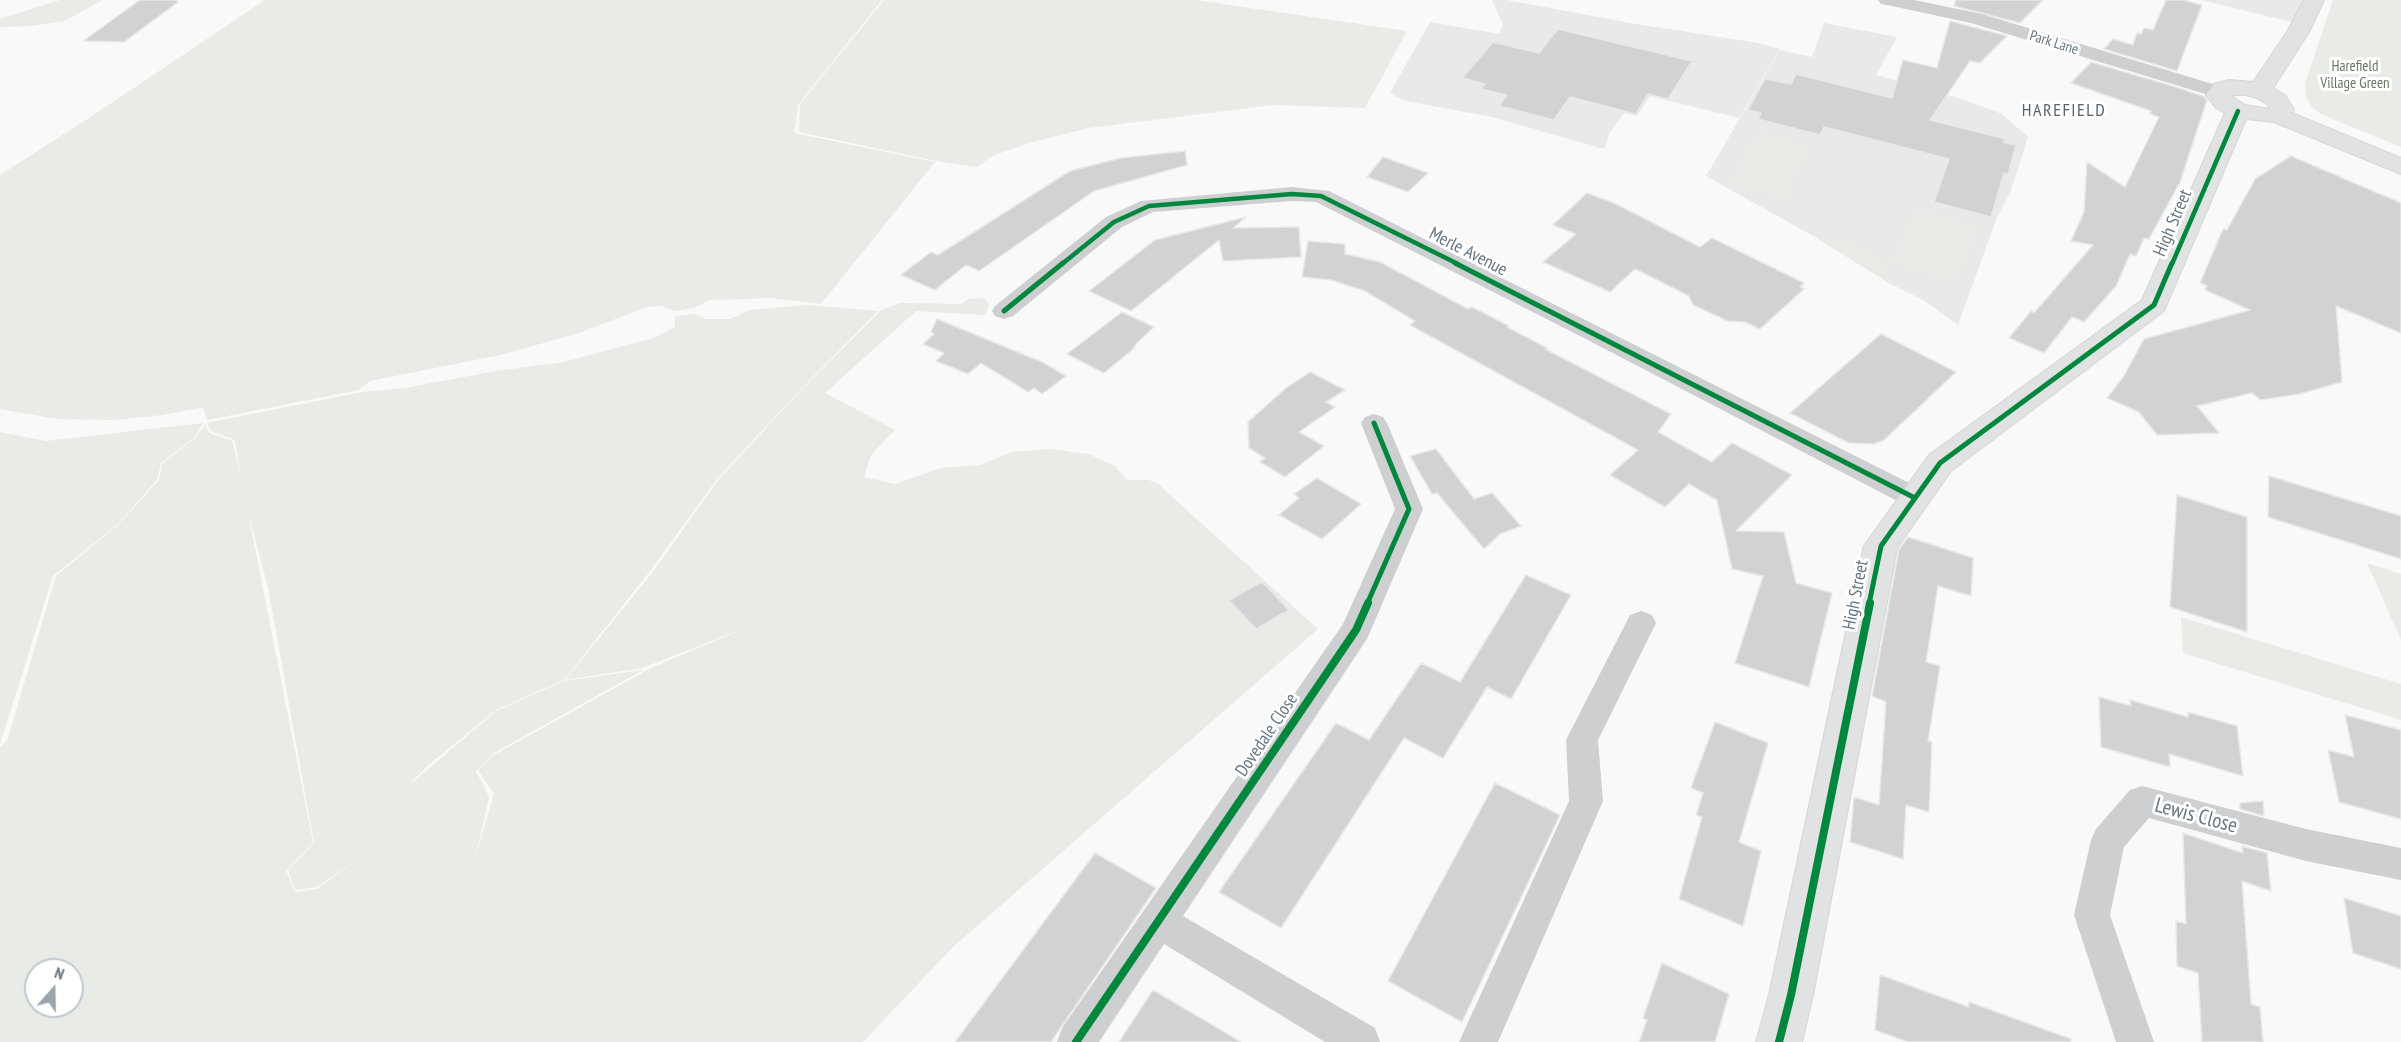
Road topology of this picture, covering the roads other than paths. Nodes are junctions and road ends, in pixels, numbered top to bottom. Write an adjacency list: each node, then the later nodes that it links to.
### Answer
1 (1887, 0): 4 (street, Park Lane)
2 (2314, 0): 3 (street)
3 (2258, 91): 4 (street); 5 (street)
4 (2228, 101): 5 (street); 9 (street, High Street)
5 (2277, 115): 6 (street)
6 (2401, 167)
7 (1004, 311): 9 (street, Merle Avenue)
8 (1374, 423): 12 (street, Dovedale Close)
9 (1915, 498): 16 (street, High Street)
10 (1641, 622): 15 (street)
11 (2401, 864): 17 (street, Lewis Close)
12 (1158, 921): 13 (street, Dovedale Close); 14 (street)
13 (1076, 1042)
14 (1361, 1042)
15 (1478, 1042)
16 (1779, 1042)
17 (2135, 1042)

